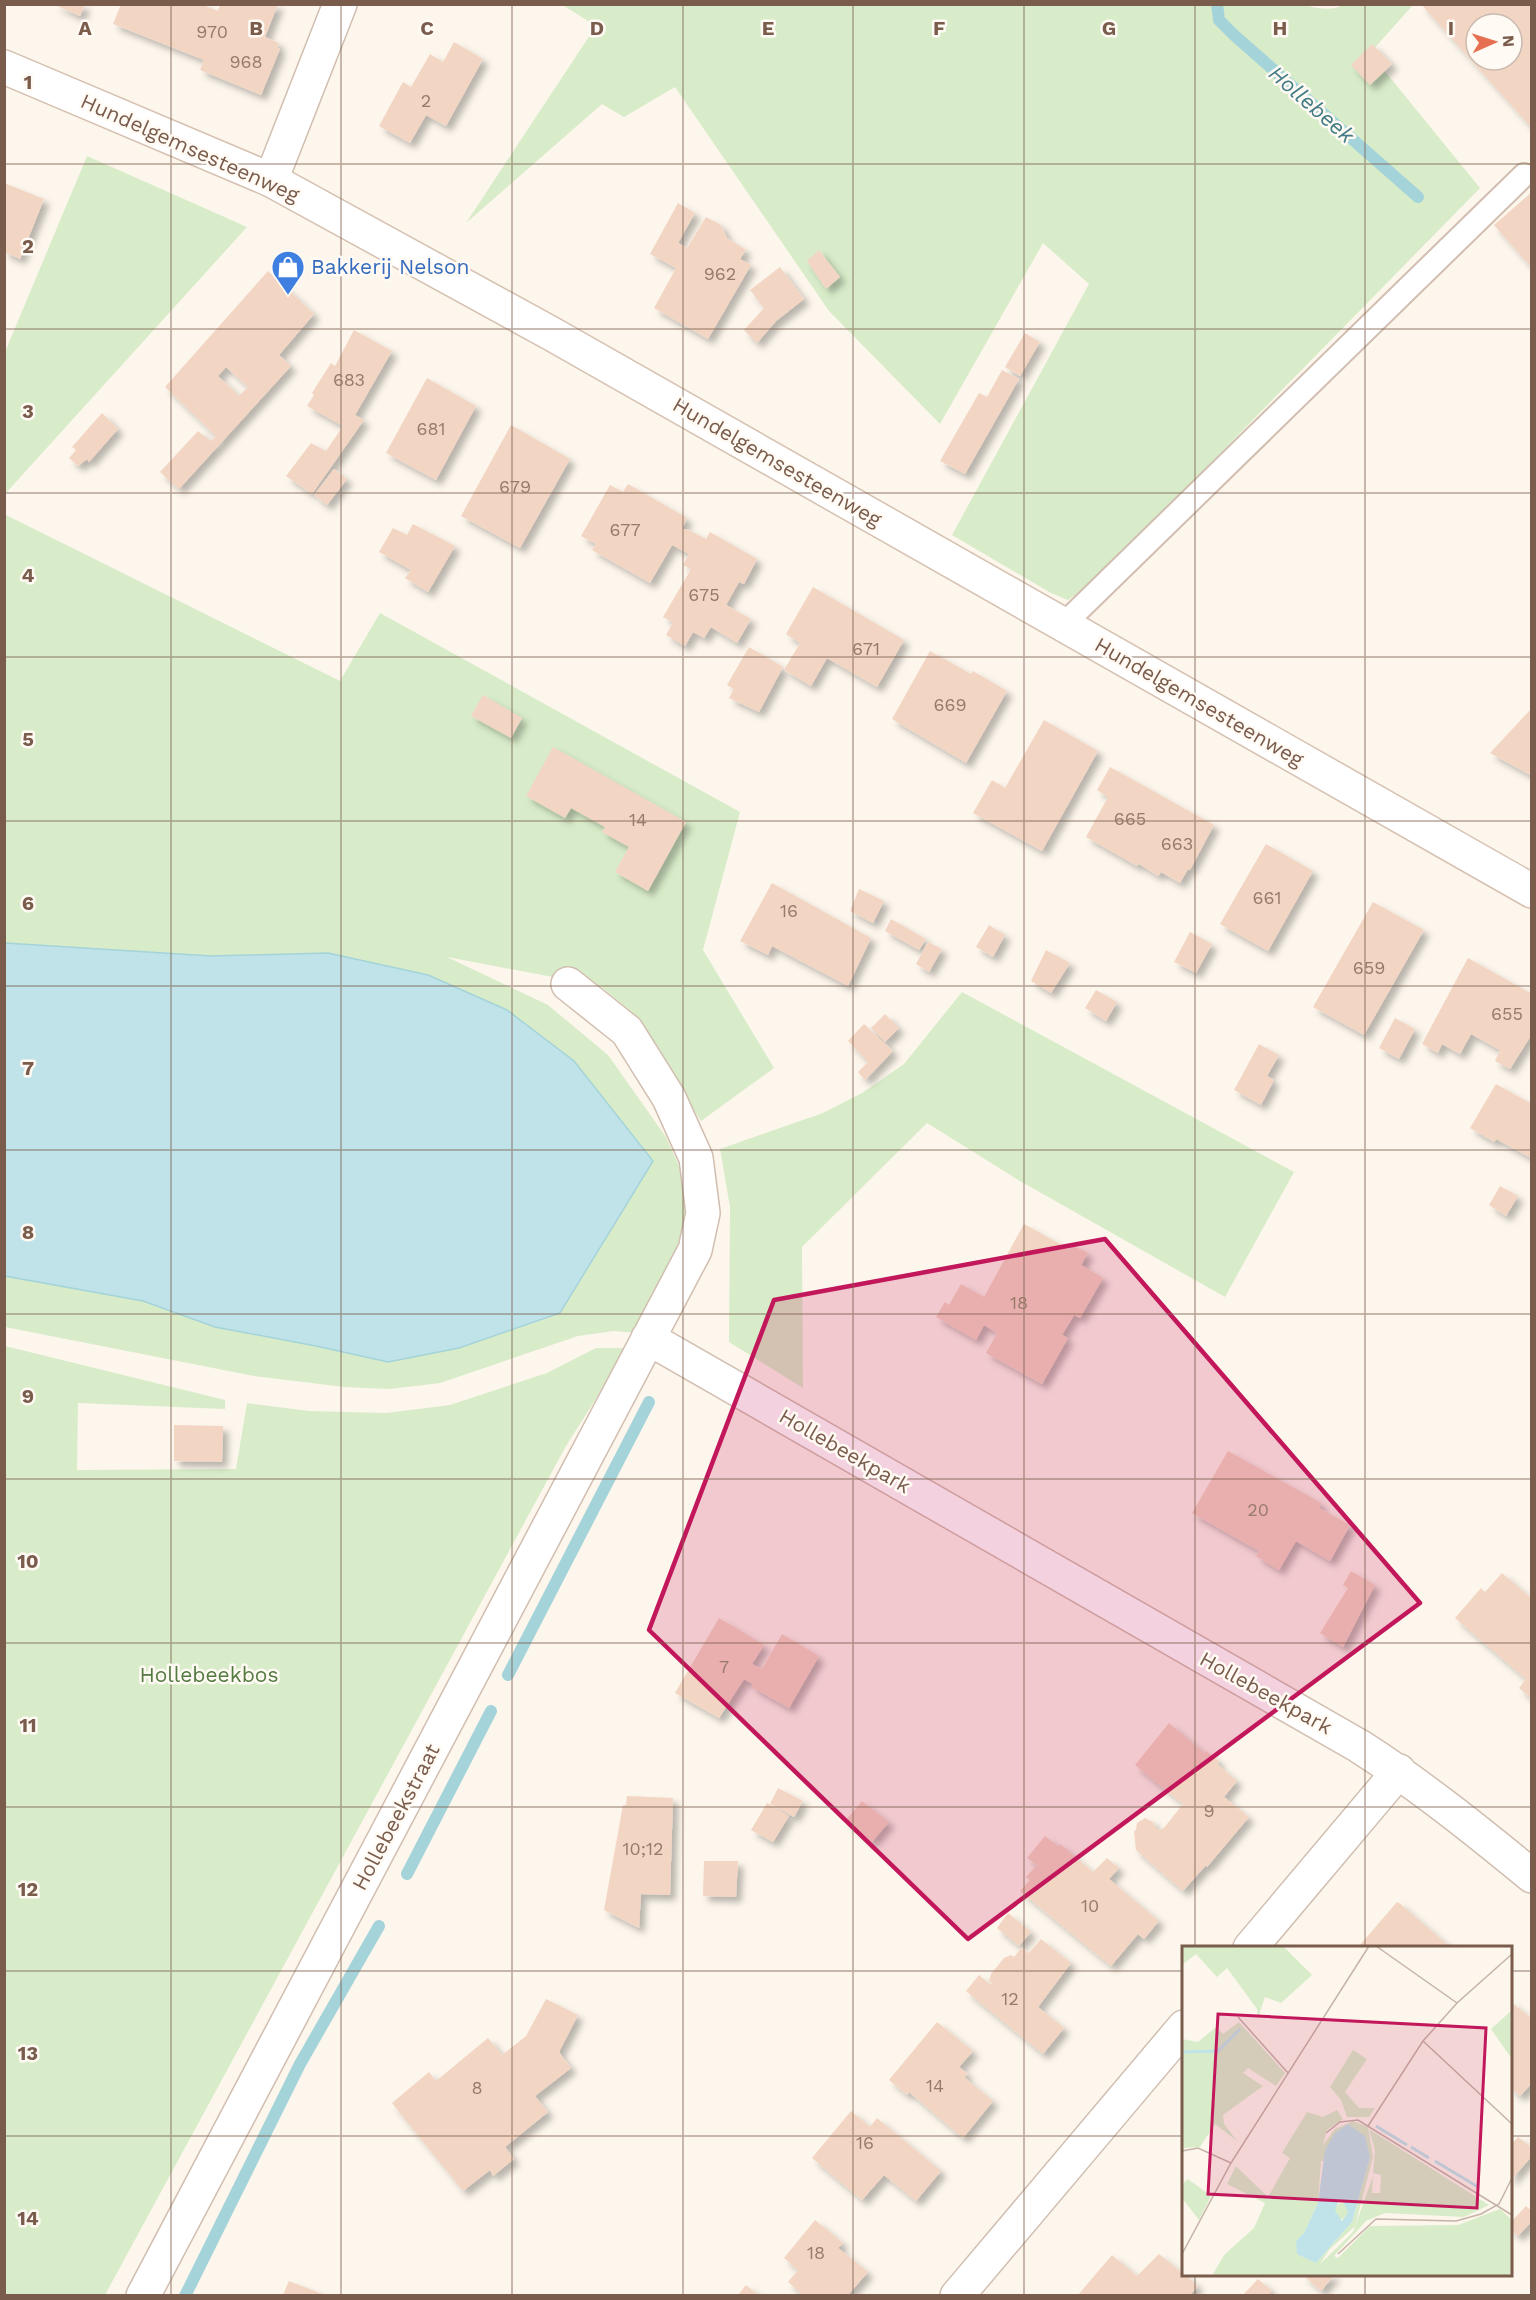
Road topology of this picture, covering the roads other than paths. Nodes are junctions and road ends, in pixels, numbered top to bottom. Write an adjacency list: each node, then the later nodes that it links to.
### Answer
1 (340, 4): 4 (street)
2 (4, 67): 4 (street, Hundelgemsesteenweg)
3 (1524, 175): 5 (lane)
4 (271, 180): 5 (street, Hundelgemsesteenweg)
5 (1063, 625): 6 (street, Hundelgemsesteenweg)
6 (1532, 891)
7 (568, 984): 8 (street)
8 (648, 1338): 9 (street, Hollebeekpark); 13 (street, Hollebeekstraat)
9 (1399, 1771): 10 (street, Hollebeekpark); 11 (street)
10 (1532, 1876)
11 (1251, 1946)
12 (1182, 2029): 14 (street)
13 (143, 2295)
14 (957, 2295)

